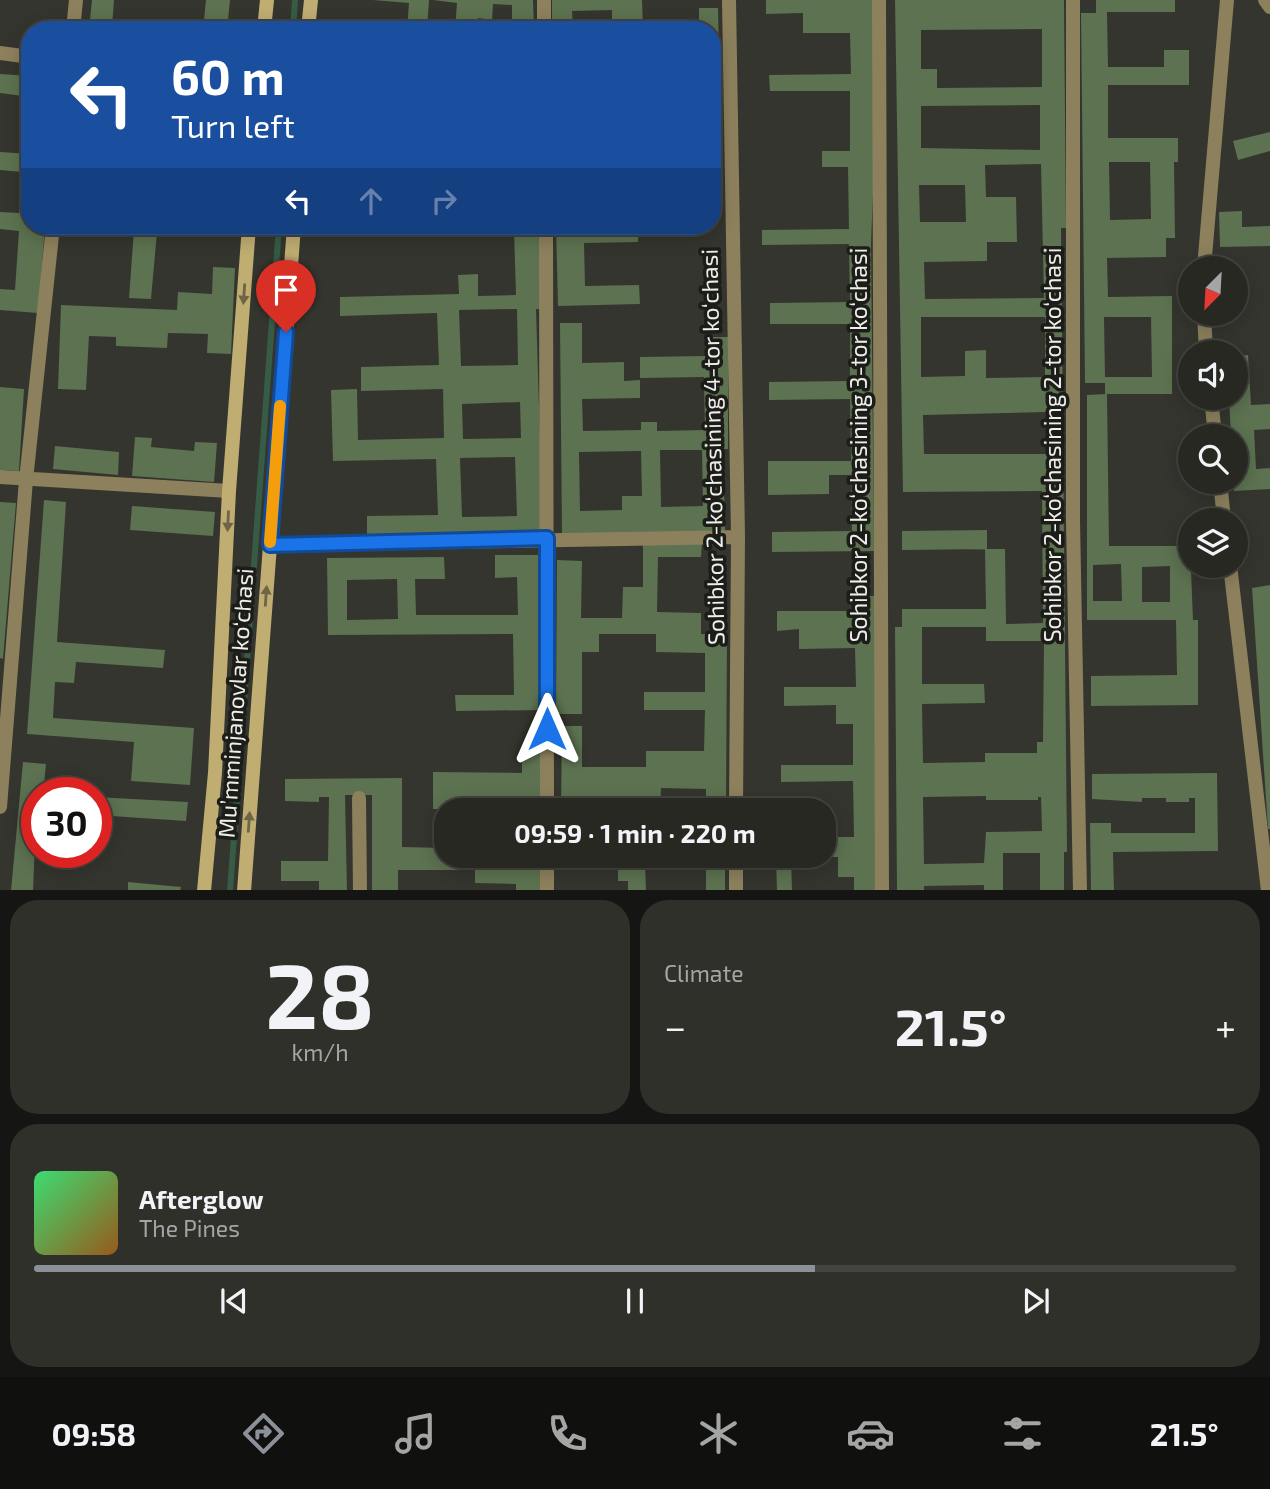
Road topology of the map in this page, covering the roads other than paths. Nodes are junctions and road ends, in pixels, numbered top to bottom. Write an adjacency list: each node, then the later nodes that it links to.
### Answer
1 (76, 0): 11 (street)
2 (267, 0): 12 (main road)
3 (311, 0): 13 (main road)
4 (544, 0): 14 (street)
5 (730, 0): 25 (street, Sohibkor 2-ko‘chasining 4-tor ko‘chasi)
6 (879, 0): 40 (street, Sohibkor 2-ko‘chasining 3-tor ko‘chasi)
7 (1073, 0): 41 (street, Sohibkor 2-ko‘chasining 2-tor ko‘chasi)
8 (1227, 0): 21 (street)
9 (1265, 0): 10 (street)
10 (1270, 7)
11 (74, 21)
12 (265, 21)
13 (309, 21)
14 (544, 21)
15 (0, 53): 16 (street)
16 (21, 56)
17 (51, 235): 23 (street)
18 (248, 235): 24 (main road, Mu’mminjanovlar ko‘chasi, one-way to 24)
19 (293, 235): 27 (main road, Mu’mminjanovlar ko‘chasi)
20 (545, 235): 26 (street)
21 (1205, 256)
22 (0, 477): 23 (street)
23 (26, 480): 24 (street); 32 (street)
24 (229, 491): 35 (main road, Mu’mminjanovlar ko‘chasi, one-way to 35)
25 (738, 537): 26 (street); 31 (street, Sohibkor 2-ko‘chasining 4-tor ko‘chasi)
26 (547, 538): 27 (street); 30 (street)
27 (270, 545): 36 (main road, Mu’mminjanovlar ko‘chasi, one-way to 27)
28 (1232, 578): 42 (street)
29 (359, 798): 37 (street)
30 (547, 798)
31 (736, 798)
32 (0, 807)
33 (547, 868): 38 (street)
34 (736, 868): 39 (street)
35 (204, 890)
36 (244, 890)
37 (360, 890)
38 (547, 890)
39 (736, 890)
40 (882, 890)
41 (1080, 890)
42 (1268, 890)

